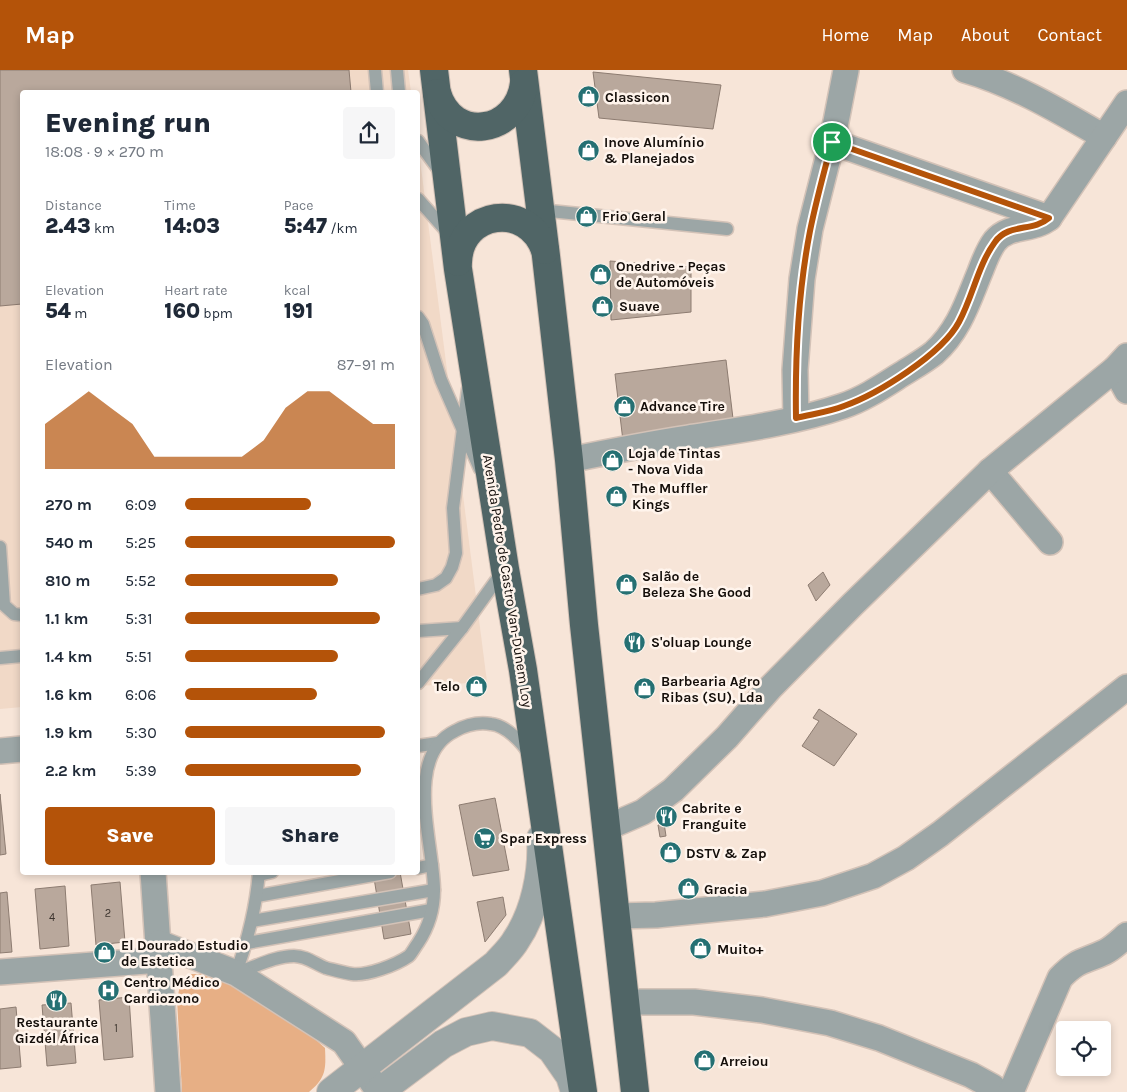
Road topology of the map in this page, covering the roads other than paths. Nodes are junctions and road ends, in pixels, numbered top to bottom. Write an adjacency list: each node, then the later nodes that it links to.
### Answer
1 (376, 70): 7 (lane)
2 (397, 70): 8 (lane)
3 (846, 70): 11 (street)
4 (965, 70): 10 (street)
5 (523, 73): 6 (highway); 15 (highway)
6 (435, 80): 13 (highway, Avenida Pedro de Castro Van-Dúnem Loy)
7 (377, 90)
8 (399, 90)
9 (1127, 103): 10 (street)
10 (1104, 137): 16 (street)
11 (832, 142): 16 (street); 25 (street)
12 (420, 144): 13 (lane)
13 (448, 184): 18 (highway, Avenida Pedro de Castro Van-Dúnem Loy)
14 (420, 201): 18 (lane)
15 (540, 210): 17 (lane); 19 (highway)
16 (1049, 218): 25 (street)
17 (727, 229)
18 (456, 242): 20 (highway, Avenida Pedro de Castro Van-Dúnem Loy)
19 (546, 256): 20 (highway); 27 (highway)
20 (458, 269): 22 (highway, Avenida Pedro de Castro Van-Dúnem Loy)
21 (420, 320): 26 (lane)
22 (472, 359): 26 (lane); 29 (highway, Avenida Pedro de Castro Van-Dúnem Loy)
23 (1121, 362): 24 (street); 28 (street)
24 (1127, 392)
25 (796, 418): 27 (street)
26 (462, 429): 29 (lane); 33 (lane)
27 (569, 460): 49 (highway)
28 (990, 471): 30 (street); 49 (street)
29 (496, 508): 32 (highway, Avenida Pedro de Castro Van-Dúnem Loy)
30 (1050, 542)
31 (0, 547): 34 (lane)
32 (505, 569): 35 (lane); 46 (highway, Avenida Pedro de Castro Van-Dúnem Loy)
33 (420, 589)
34 (20, 615)
35 (462, 628): 36 (lane); 39 (lane)
36 (420, 631)
37 (20, 656): 38 (lane)
38 (0, 658)
39 (420, 680)
40 (1127, 687): 59 (street)
41 (438, 743): 42 (lane); 45 (lane); 46 (lane)
42 (420, 746)
43 (20, 749): 44 (street)
44 (0, 751)
45 (423, 769): 47 (lane)
46 (538, 770): 67 (street); 72 (highway, Avenida Pedro de Castro Van-Dúnem Loy)
47 (421, 791): 48 (lane)
48 (422, 812): 50 (lane)
49 (606, 828): 59 (highway)
50 (423, 840): 51 (lane)
51 (432, 865): 52 (lane); 56 (lane)
52 (420, 868)
53 (153, 875): 63 (street)
54 (259, 875): 57 (lane)
55 (373, 875): 57 (lane)
56 (434, 890): 58 (lane); 60 (lane)
57 (257, 896): 60 (lane)
58 (431, 910): 62 (lane); 65 (lane)
59 (616, 916): 66 (highway)
60 (252, 921): 62 (lane)
61 (1127, 935): 75 (street)
62 (247, 943): 65 (lane)
63 (159, 952): 64 (street); 65 (street); 68 (street)
64 (0, 972)
65 (236, 973): 67 (street)
66 (625, 1002): 73 (highway); 74 (street)
67 (363, 1068): 69 (street); 70 (street)
68 (168, 1092)
69 (331, 1092)
70 (379, 1092): 71 (street)
71 (575, 1092)
72 (583, 1092)
73 (636, 1092)
74 (996, 1092)
75 (1011, 1092)

